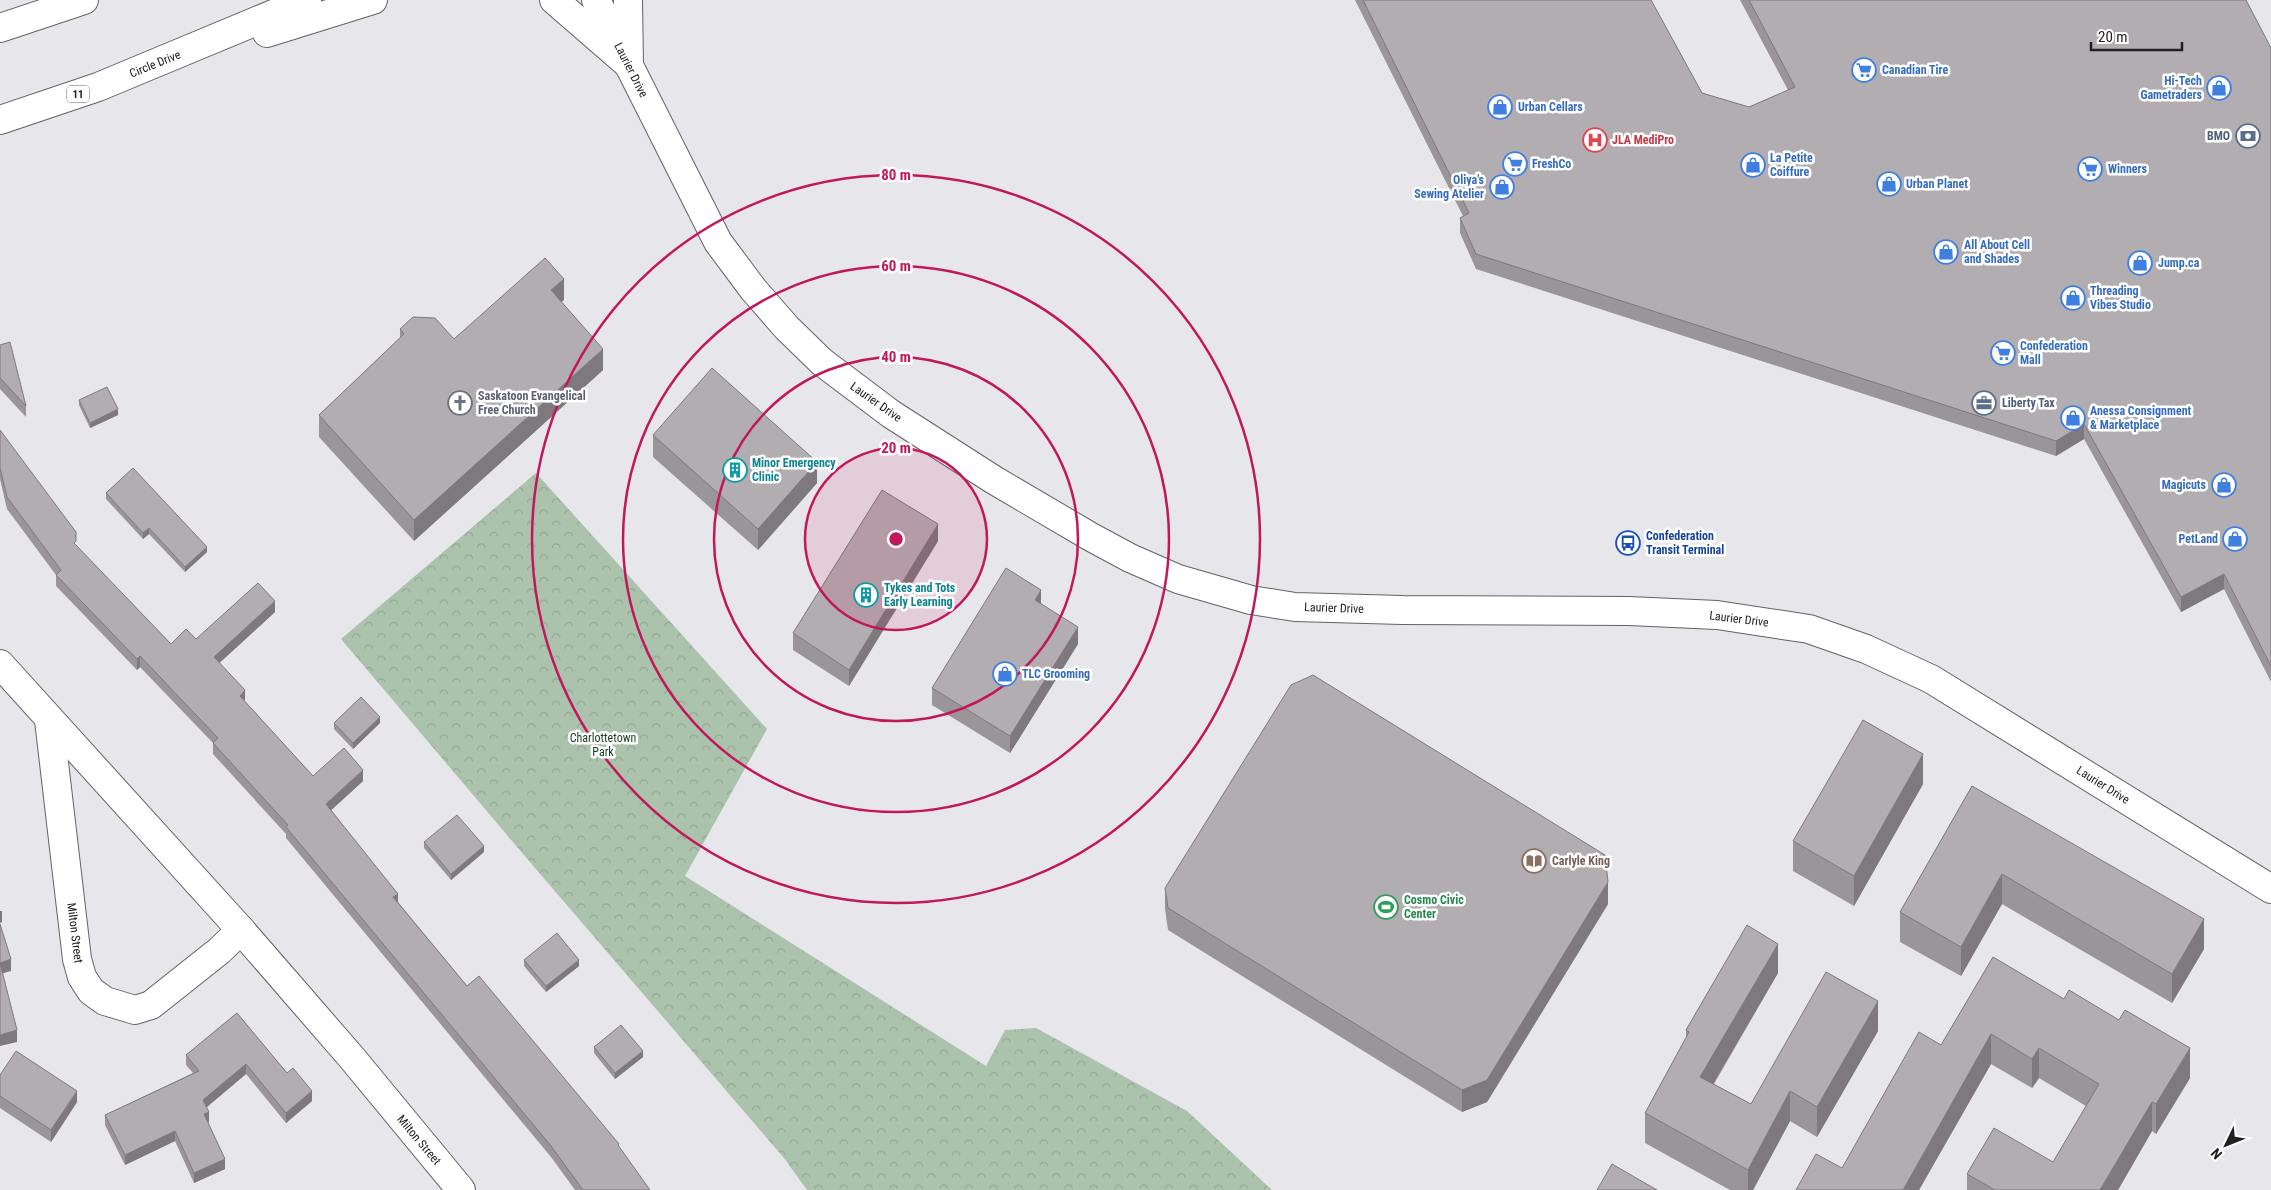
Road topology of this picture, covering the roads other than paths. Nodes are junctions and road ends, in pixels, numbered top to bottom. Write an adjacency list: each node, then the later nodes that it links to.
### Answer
1 (84, 0): 7 (main road)
2 (307, 0): 8 (main road, Circle Drive / 11)
3 (373, 0): 8 (main road)
4 (554, 0): 9 (main road)
5 (596, 0): 9 (main road, Laurier Drive)
6 (628, 0): 9 (main road)
7 (0, 28)
8 (155, 65): 10 (main road, Circle Drive / 11)
9 (629, 65): 13 (main road, Laurier Drive)
10 (0, 120)
11 (0, 664): 12 (main road, Milton Street)
12 (49, 720): 17 (main road, Milton Street); 17 (main road, Milton Street)
13 (2238, 869): 14 (main road); 15 (main road, Laurier Drive); 16 (main road)
14 (2271, 878)
15 (2271, 890)
16 (2271, 900)
17 (241, 930): 18 (main road, Milton Street)
18 (461, 1190)

